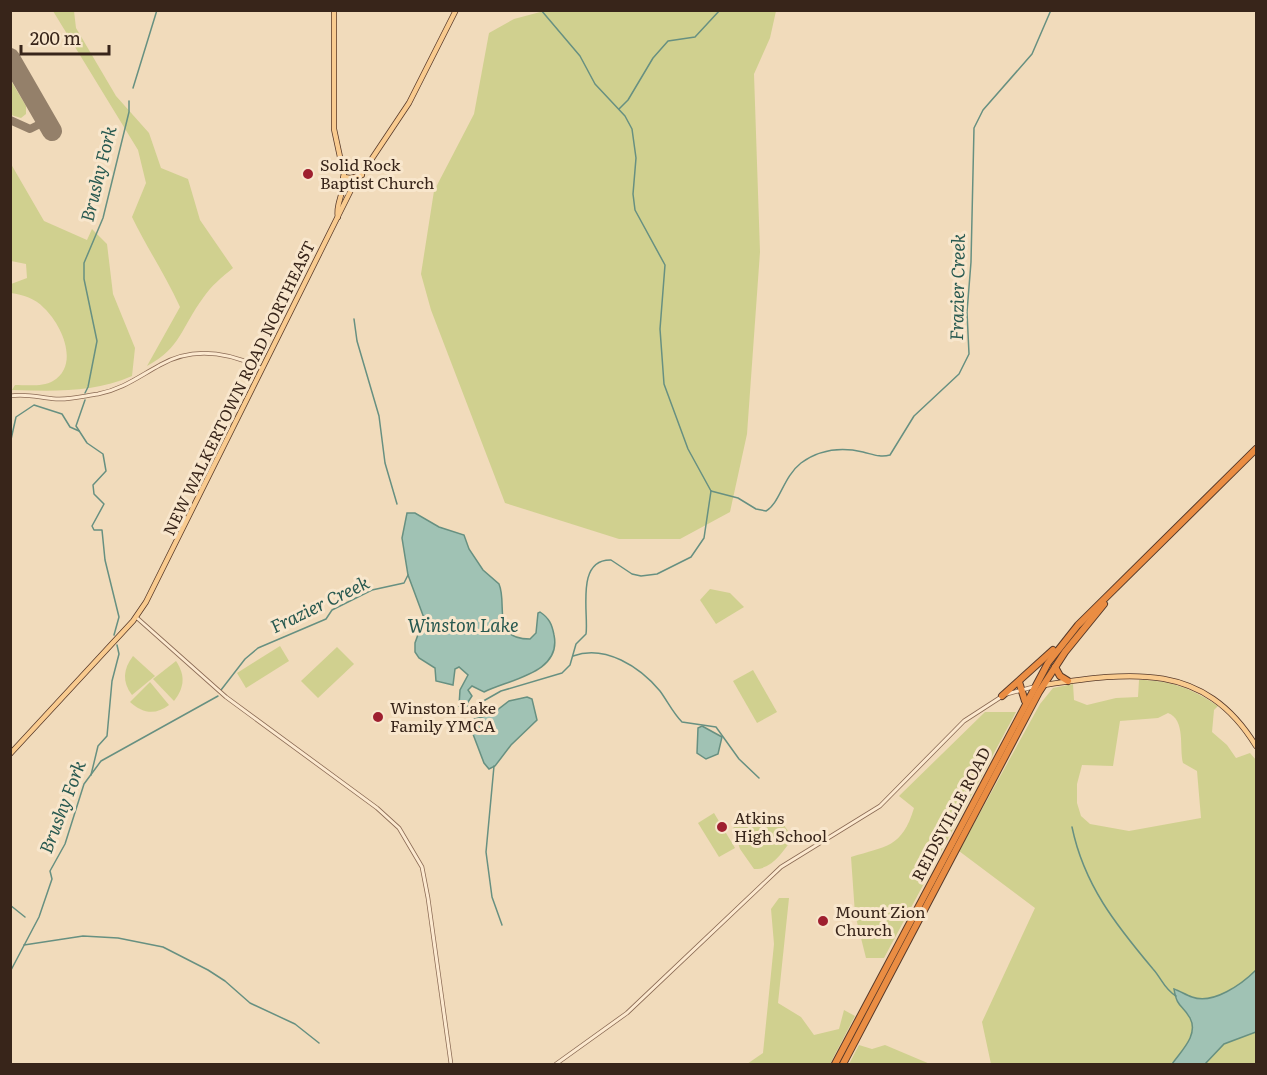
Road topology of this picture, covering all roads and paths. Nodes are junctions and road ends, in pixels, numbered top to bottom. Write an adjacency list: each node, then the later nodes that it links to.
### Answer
1 (334, 10): 4 (main road)
2 (456, 10): 3 (main road, NEW WALKERTOWN ROAD NORTHEAST)
3 (362, 175): 4 (main road); 5 (main road, NEW WALKERTOWN ROAD NORTHEAST)
4 (344, 177): 5 (main road); 6 (main road)
5 (351, 190): 6 (main road, NEW WALKERTOWN ROAD NORTHEAST)
6 (338, 217): 7 (main road, NEW WALKERTOWN ROAD NORTHEAST)
7 (261, 368): 8 (street); 11 (main road, NEW WALKERTOWN ROAD NORTHEAST)
8 (10, 396)
9 (1257, 448): 10 (highway, REIDSVILLE ROAD)
10 (1113, 591): 12 (highway, REIDSVILLE ROAD); 13 (highway, REIDSVILLE ROAD)
11 (136, 617): 22 (main road, NEW WALKERTOWN ROAD NORTHEAST); 23 (street)
12 (1065, 640): 15 (highway); 17 (highway, REIDSVILLE ROAD)
13 (1055, 667): 14 (highway); 16 (highway, REIDSVILLE ROAD)
14 (1068, 681): 16 (main road); 21 (main road)
15 (1019, 682): 18 (highway); 19 (highway)
16 (1044, 685): 17 (main road); 26 (highway, REIDSVILLE ROAD)
17 (1034, 687): 18 (street); 20 (highway, REIDSVILLE ROAD)
18 (1020, 690): 19 (street); 20 (highway)
19 (1002, 696): 24 (street)
20 (1026, 702): 25 (highway, REIDSVILLE ROAD)
21 (1257, 746)
22 (10, 754)
23 (451, 1065)
24 (556, 1065)
25 (835, 1065)
26 (843, 1065)

